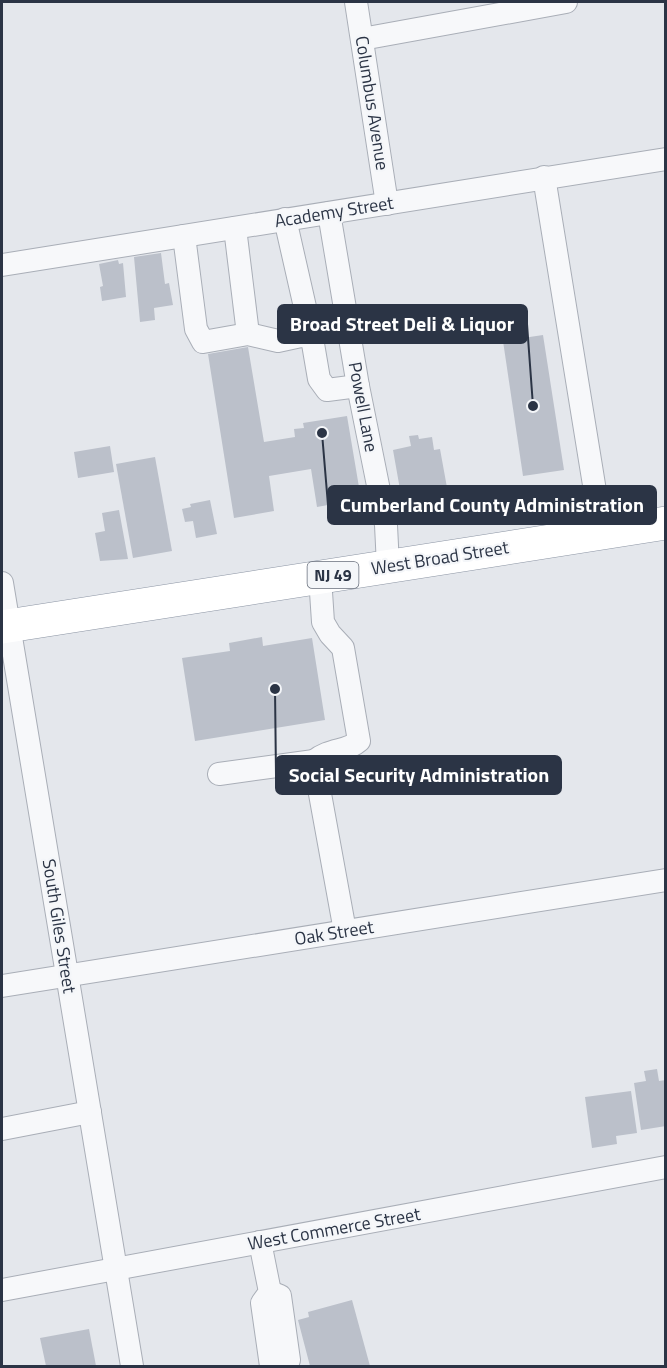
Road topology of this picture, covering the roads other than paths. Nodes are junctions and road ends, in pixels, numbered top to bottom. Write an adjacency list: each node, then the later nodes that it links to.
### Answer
1 (356, 2): 3 (street, Columbus Avenue)
2 (556, 2): 3 (street)
3 (362, 39): 6 (street, Columbus Avenue)
4 (666, 159): 5 (street, Academy Street)
5 (544, 177): 6 (street, Academy Street); 16 (street)
6 (387, 204): 7 (street, Academy Street)
7 (329, 213): 8 (street, Academy Street); 14 (street, Powell Lane)
8 (285, 219): 9 (street, Academy Street); 13 (street)
9 (235, 228): 10 (street, Academy Street); 12 (street)
10 (184, 236): 11 (street, Academy Street); 12 (street)
11 (2, 265)
12 (248, 334): 13 (street)
13 (312, 338): 14 (street)
14 (358, 386): 17 (street, Powell Lane)
15 (666, 523): 16 (highway, West Broad Street / NJ 49)
16 (602, 534): 17 (highway, West Broad Street / NJ 49)
17 (388, 566): 18 (highway, West Broad Street / NJ 49)
18 (320, 577): 20 (highway, West Broad Street / NJ 49); 21 (street)
19 (2, 583): 20 (street, South Giles Street)
20 (5, 626): 25 (street, South Giles Street)
21 (314, 761): 22 (street); 24 (street)
22 (219, 774)
23 (666, 880): 24 (street, Oak Street)
24 (345, 931): 25 (street, Oak Street)
25 (67, 976): 26 (street, Oak Street); 27 (street, South Giles Street)
26 (2, 986)
27 (90, 1112): 28 (street); 31 (street, South Giles Street)
28 (2, 1129)
29 (666, 1167): 30 (street, West Commerce Street)
30 (260, 1242): 31 (street, West Commerce Street); 33 (street)
31 (116, 1269): 32 (street, West Commerce Street); 34 (street, South Giles Street)
32 (2, 1290)
33 (274, 1324): 35 (street); 36 (street)
34 (132, 1366)
35 (271, 1366)
36 (286, 1366)

